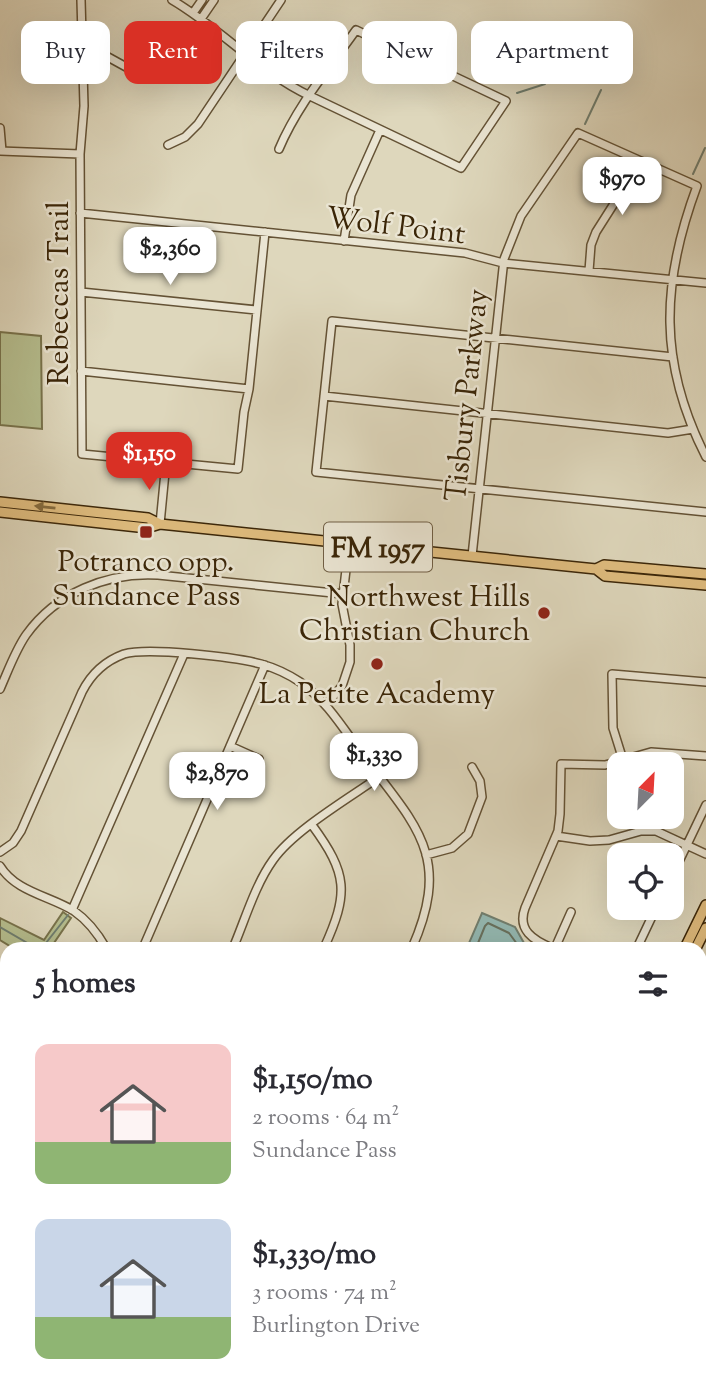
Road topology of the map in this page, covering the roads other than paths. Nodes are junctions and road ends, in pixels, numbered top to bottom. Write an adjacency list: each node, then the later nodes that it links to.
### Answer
1 (81, 0): 8 (street, Rebeccas Trail)
2 (172, 0): 6 (street)
3 (202, 0): 6 (street)
4 (214, 0): 7 (street)
5 (281, 0): 9 (street)
6 (193, 13): 7 (street)
7 (201, 19): 10 (street)
8 (81, 21)
9 (266, 21)
10 (236, 45)
11 (236, 65): 17 (street)
12 (82, 84): 20 (street, Rebeccas Trail)
13 (289, 84): 14 (street)
14 (310, 96): 16 (street); 16 (street); 18 (street)
15 (0, 128): 19 (street)
16 (380, 130): 24 (street)
17 (168, 145)
18 (279, 149)
19 (1, 151): 20 (street)
20 (80, 155): 22 (street, Rebeccas Trail)
21 (641, 161): 25 (street, Tisbury Parkway); 26 (street); 27 (street)
22 (80, 214): 23 (street, Wolf Point); 29 (street, Rebeccas Trail)
23 (265, 232): 24 (street, Wolf Point); 30 (street)
24 (344, 241): 25 (street, Wolf Point)
25 (503, 264): 26 (street, Wolf Point); 31 (street, Tisbury Parkway)
26 (589, 271): 27 (street, Wolf Point)
27 (671, 279): 28 (street, Wolf Point); 32 (street)
28 (706, 283)
29 (81, 292): 30 (street); 33 (street, Rebeccas Trail)
30 (257, 310): 34 (street)
31 (495, 338): 32 (street); 35 (street); 36 (street, Tisbury Parkway)
32 (673, 357): 37 (street)
33 (81, 371): 34 (street); 39 (street, Rebeccas Trail)
34 (249, 389): 39 (street)
35 (324, 396): 36 (street); 40 (street)
36 (487, 414): 37 (street); 40 (street, Tisbury Parkway)
37 (692, 429): 38 (street)
38 (706, 457)
39 (166, 462): 44 (street)
40 (479, 488): 43 (street); 46 (street, Tisbury Parkway)
41 (0, 502): 44 (main road, FM 1957, one-way to 41)
42 (0, 512): 44 (main road, FM 1957)
43 (706, 512)
44 (160, 524): 45 (main road, FM 1957)
45 (349, 544): 46 (main road, FM 1957); 51 (street)
46 (472, 556): 47 (main road, FM 1957)
47 (596, 569): 48 (main road, FM 1957); 49 (main road, FM 1957)
48 (689, 573): 49 (main road); 50 (main road, FM 1957)
49 (622, 578): 50 (main road, FM 1957)
50 (704, 581)
51 (343, 594): 55 (street); 56 (street)
52 (184, 654): 53 (street); 70 (street); 75 (street)
53 (265, 665): 56 (street); 57 (street)
54 (706, 682): 58 (street)
55 (0, 689)
56 (326, 705): 64 (street)
57 (230, 746): 61 (street); 79 (street)
58 (620, 752)
59 (684, 754): 60 (street)
60 (706, 756)
61 (259, 759)
62 (607, 764): 67 (street)
63 (472, 767): 72 (street)
64 (379, 777): 66 (street); 72 (street)
65 (706, 805): 68 (street)
66 (313, 825): 80 (street); 81 (street)
67 (555, 836): 68 (street); 83 (street)
68 (687, 845): 69 (street); 71 (street)
69 (684, 851)
70 (0, 852)
71 (706, 854)
72 (426, 855): 82 (street)
73 (0, 866): 75 (street)
74 (706, 905): 86 (main road)
75 (72, 910): 78 (street)
76 (572, 912): 84 (street)
77 (650, 920): 85 (street)
78 (102, 942)
79 (146, 942)
80 (236, 942)
81 (327, 942)
82 (414, 942)
83 (542, 942)
84 (556, 942)
85 (640, 942)
86 (689, 942)

